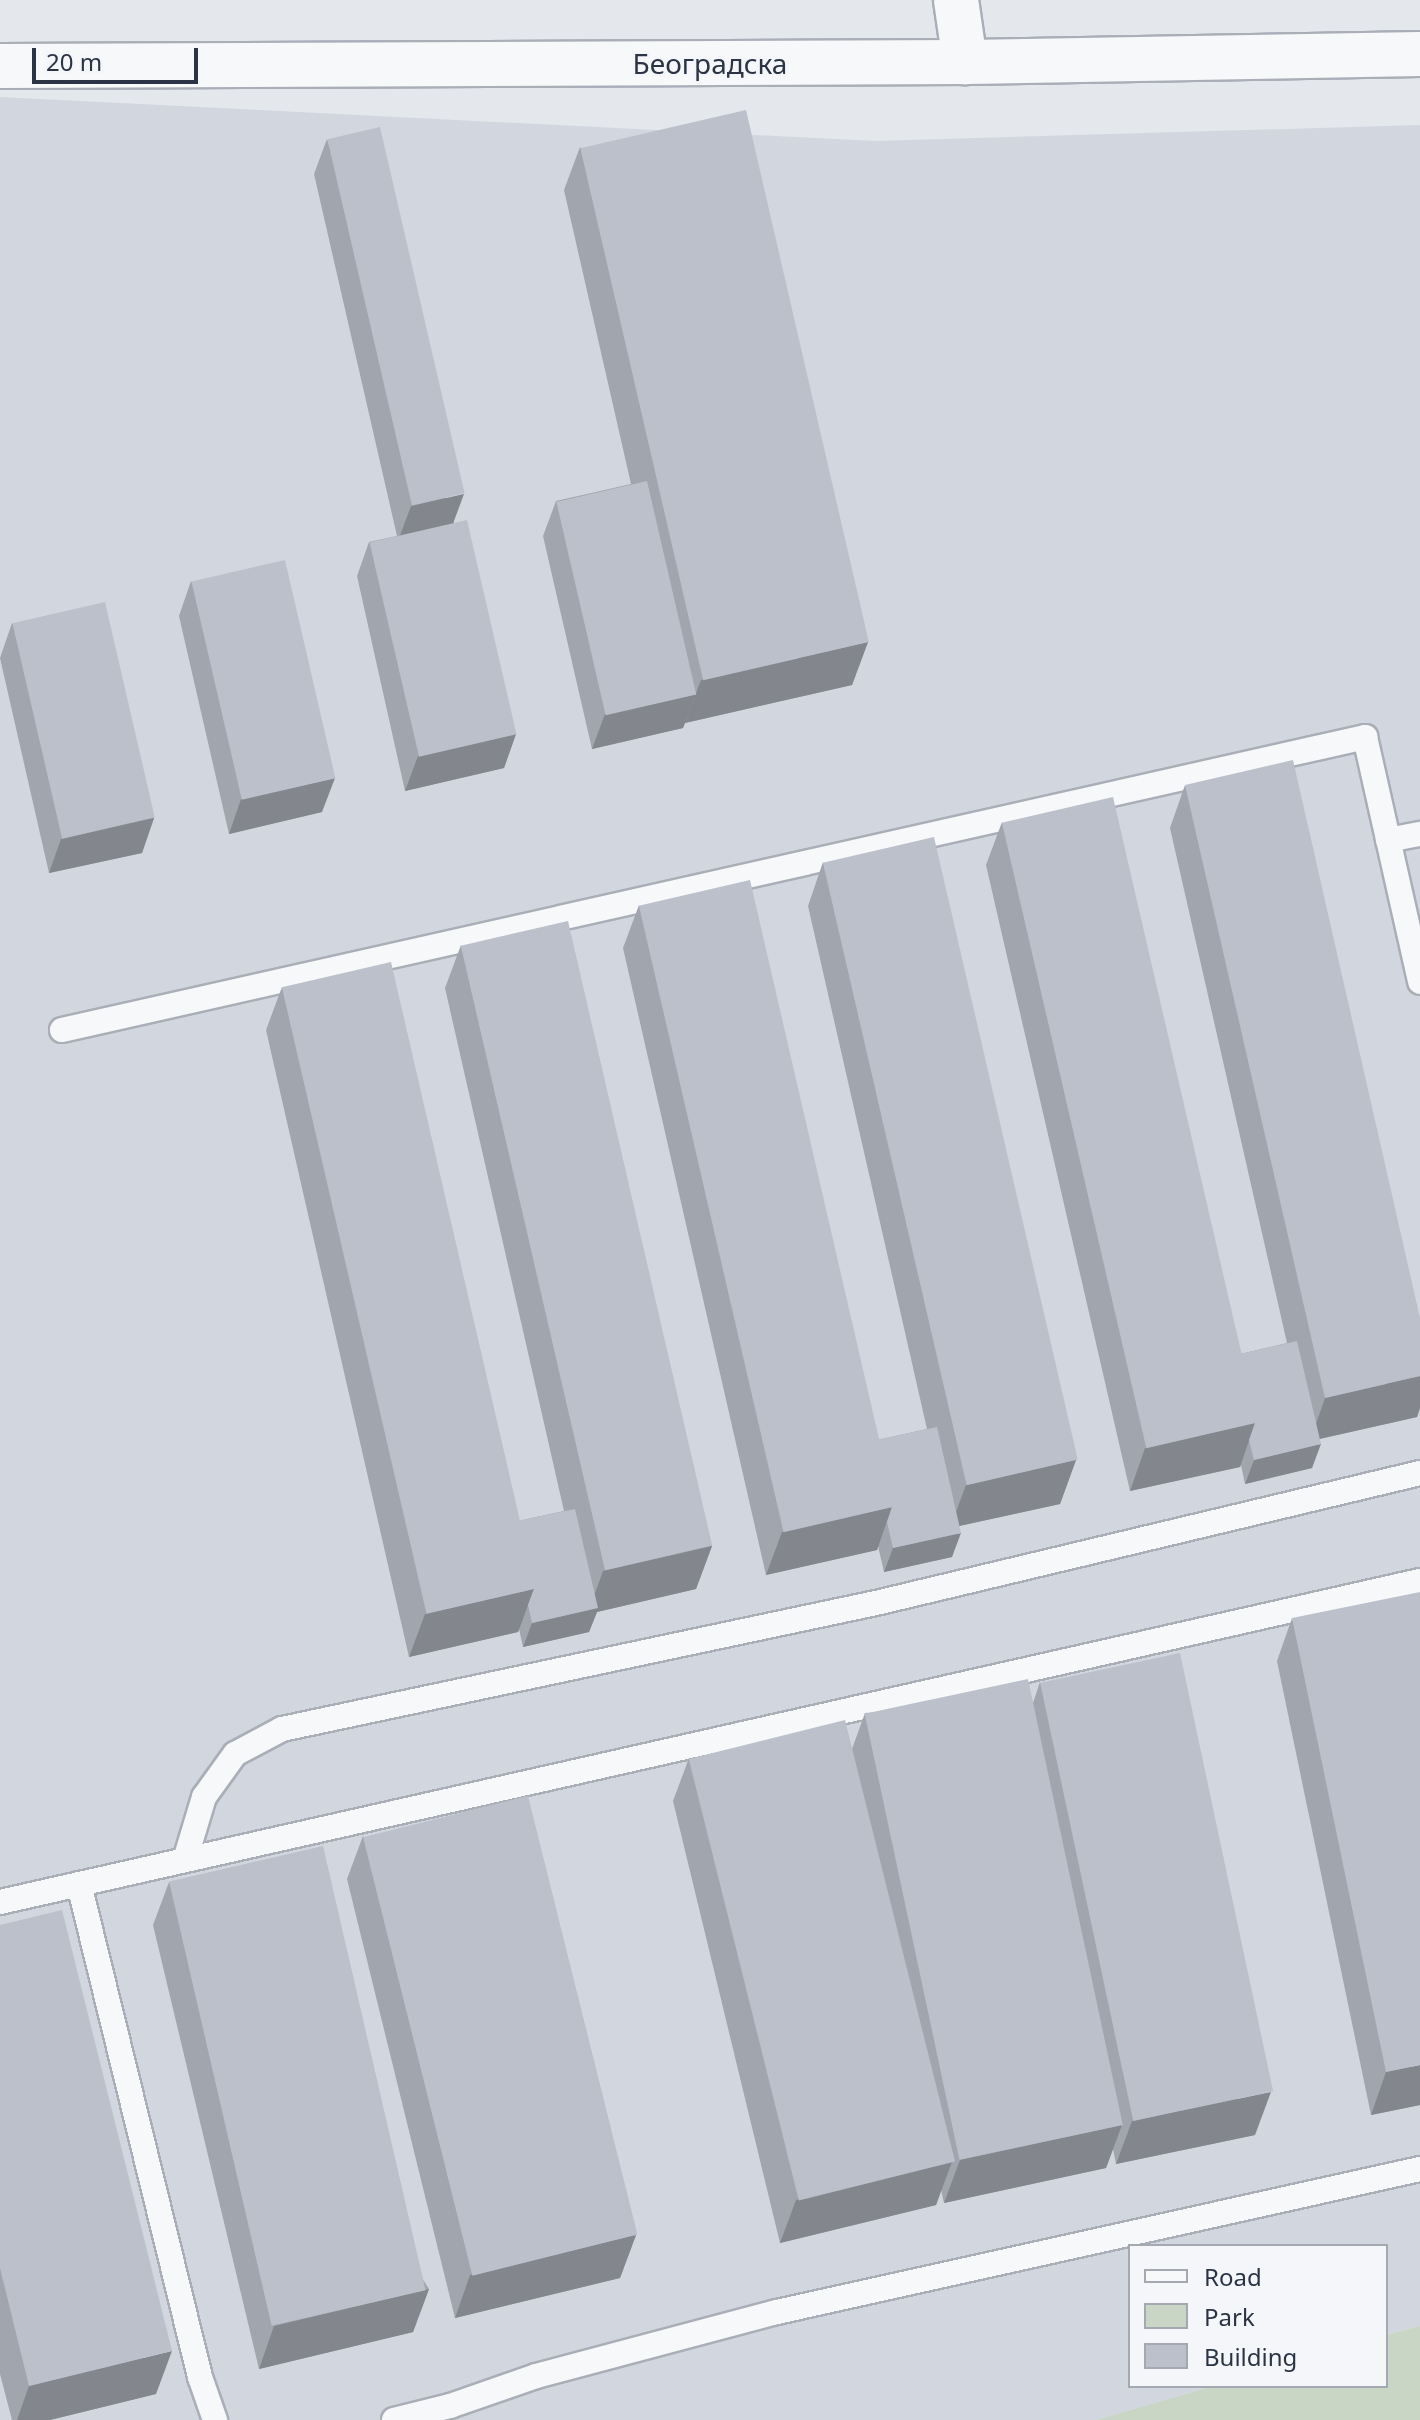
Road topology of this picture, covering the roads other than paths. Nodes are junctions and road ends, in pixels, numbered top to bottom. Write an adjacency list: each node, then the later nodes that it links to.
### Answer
1 (956, 0): 3 (street)
2 (1420, 54): 3 (street, Београдска)
3 (965, 62): 4 (street, Београдска)
4 (0, 66)
5 (1420, 834): 6 (lane)
6 (1388, 840): 7 (lane); 8 (lane)
7 (1420, 982)
8 (62, 1030)
9 (1420, 1473): 11 (lane)
10 (1420, 1581): 11 (lane)
11 (185, 1860): 12 (lane)
12 (79, 1884): 13 (lane); 15 (lane)
13 (0, 1902)
14 (1420, 2169): 16 (lane)
15 (215, 2420)
16 (394, 2420)

